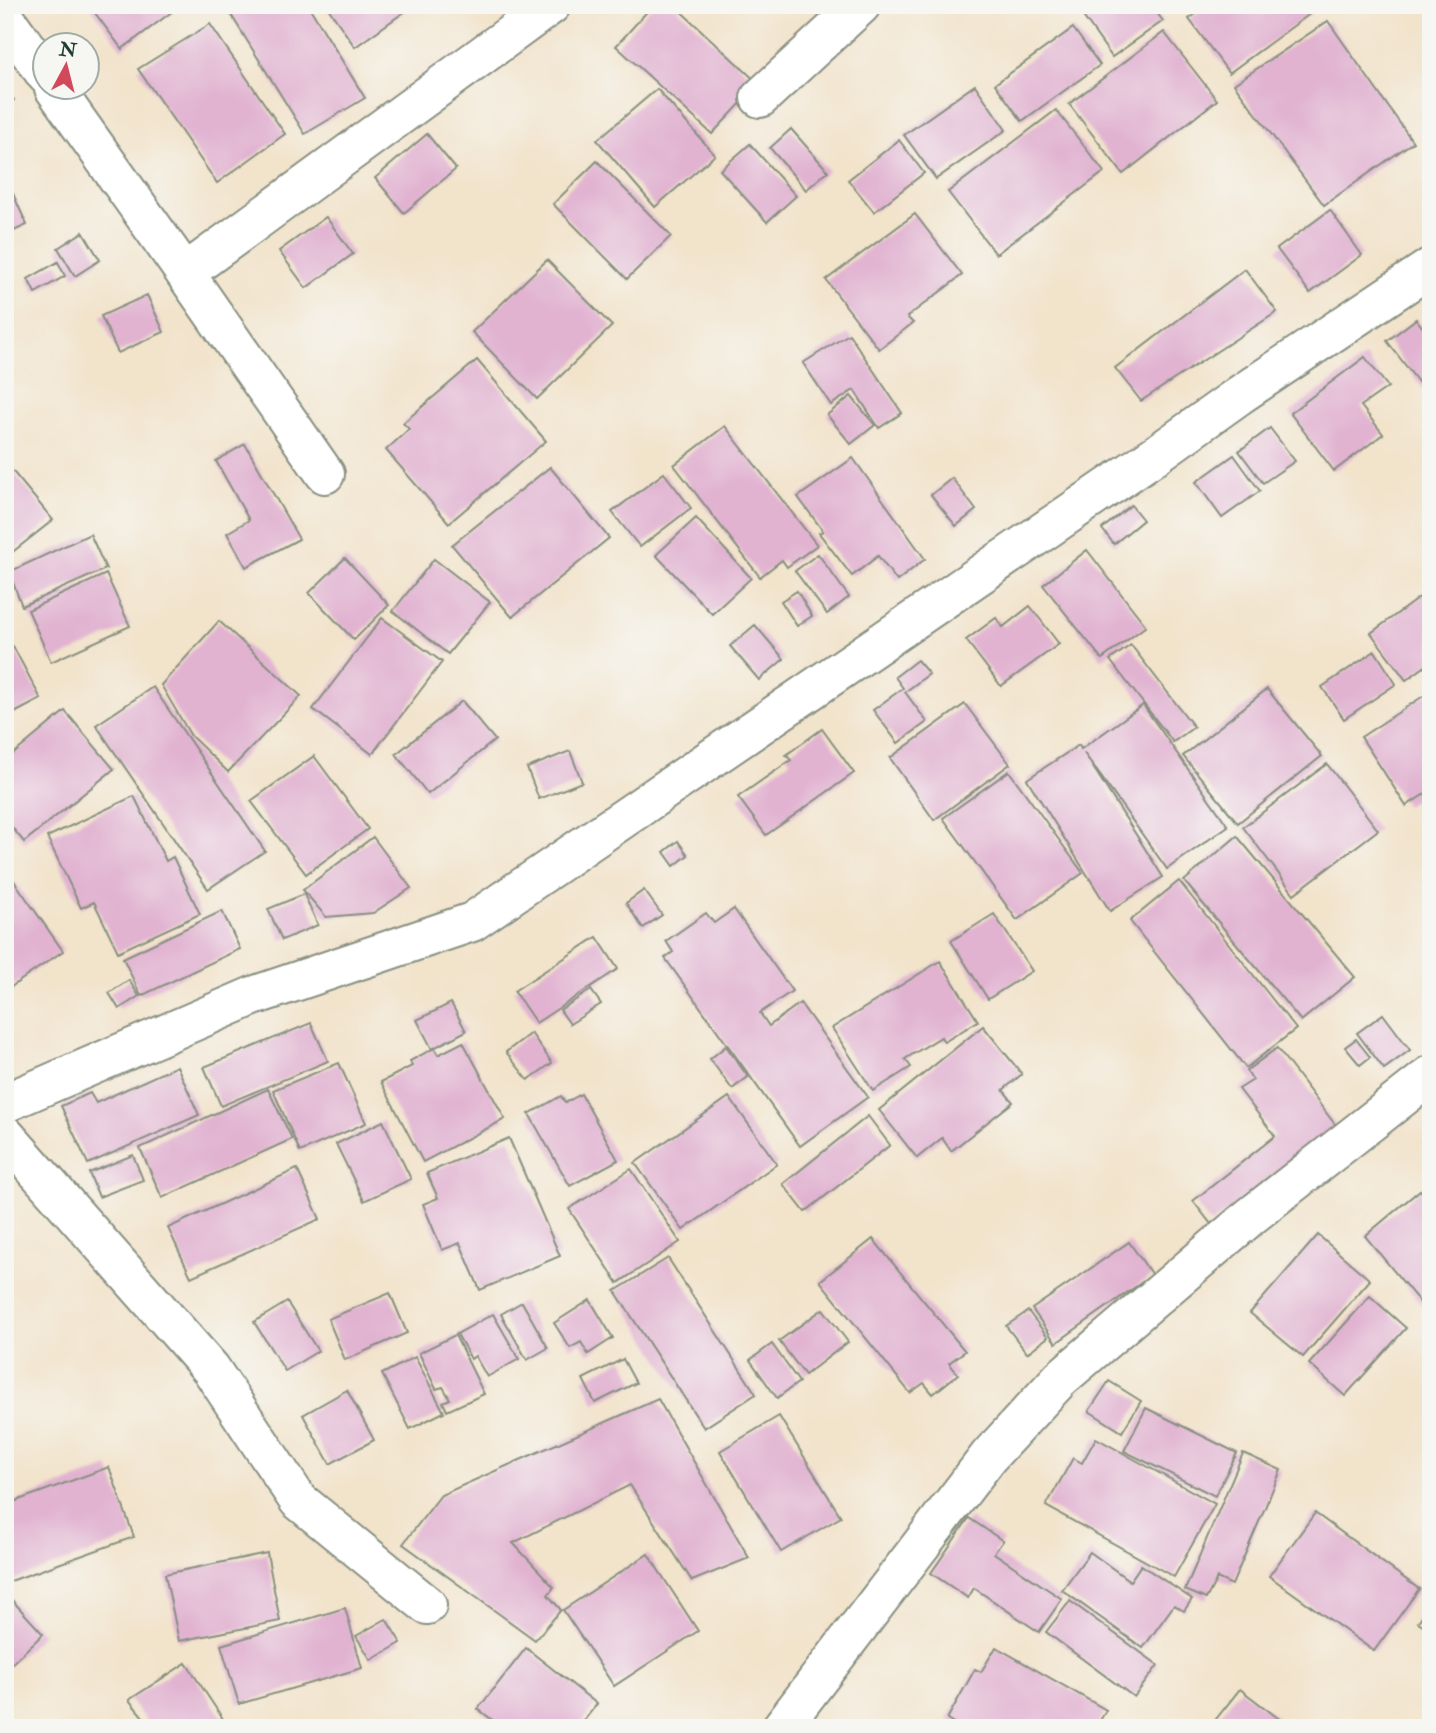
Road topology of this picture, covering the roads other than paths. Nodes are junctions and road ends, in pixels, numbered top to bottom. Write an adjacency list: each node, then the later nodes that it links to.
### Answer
1 (551, 5): 8 (street)
2 (861, 5): 5 (street)
3 (5, 19): 4 (street)
4 (32, 56)
5 (760, 99)
6 (64, 102): 8 (street)
7 (1431, 267): 11 (street)
8 (185, 272): 9 (street)
9 (325, 474)
10 (1431, 1076): 14 (street)
11 (5, 1102)
12 (5, 1135): 13 (street)
13 (427, 1605)
14 (781, 1728)

